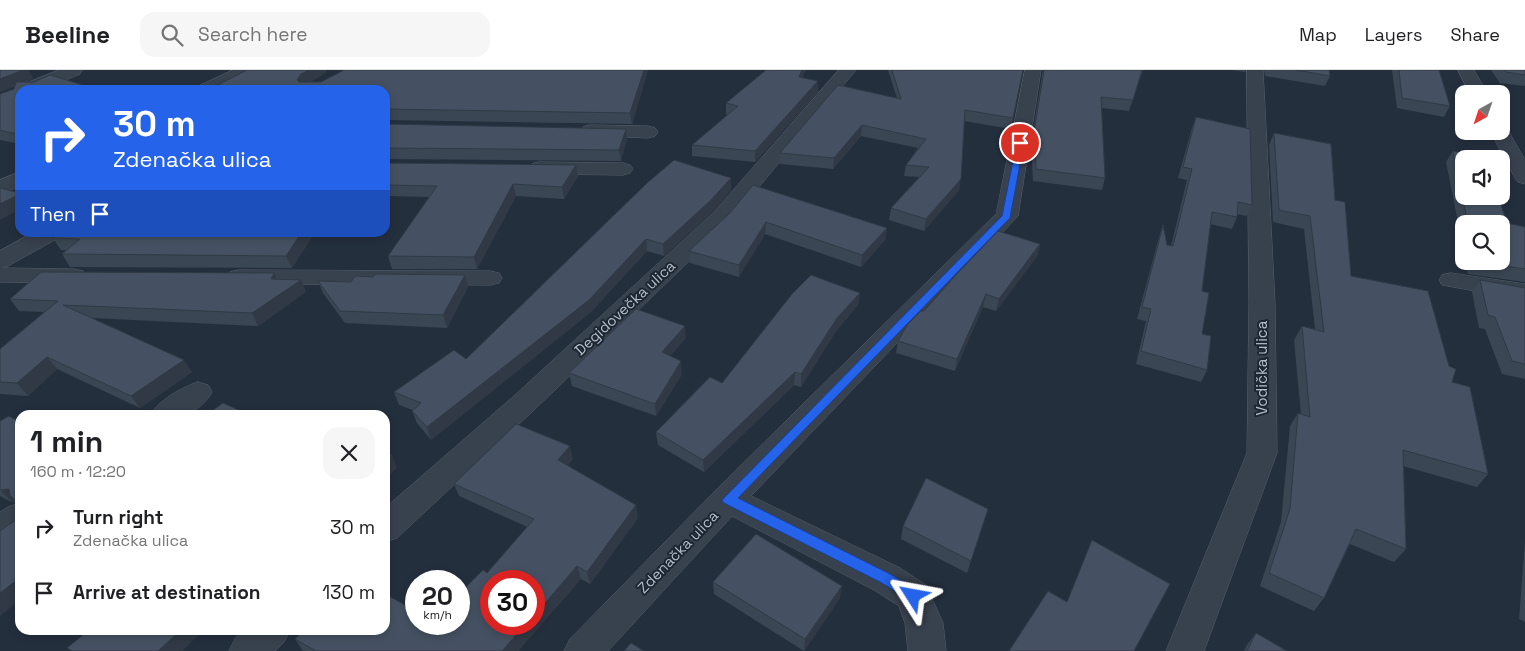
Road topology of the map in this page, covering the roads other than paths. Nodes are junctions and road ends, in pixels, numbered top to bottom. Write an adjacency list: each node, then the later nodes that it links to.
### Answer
1 (74, 70): 7 (street)
2 (247, 70): 8 (street)
3 (848, 70): 30 (street, Degidovečka ulica)
4 (1033, 70): 28 (street, Zdenačka ulica)
5 (1255, 70): 36 (street, Vodička ulica)
6 (1466, 70): 9 (street)
7 (37, 85)
8 (216, 85)
9 (1474, 85)
10 (570, 130): 11 (street)
11 (648, 132)
12 (1505, 140): 15 (street)
13 (524, 168): 14 (street)
14 (623, 170)
15 (1525, 178)
16 (15, 180): 17 (street)
17 (0, 188)
18 (43, 237): 19 (street)
19 (0, 261)
20 (0, 275): 21 (street)
21 (98, 276)
22 (216, 277): 23 (street)
23 (490, 278)
24 (1451, 280): 25 (street)
25 (1525, 292)
26 (198, 392): 27 (street)
27 (172, 410)
28 (728, 500): 34 (street, Zdenačka ulica); 35 (street)
29 (15, 520): 31 (street)
30 (390, 524)
31 (0, 530)
32 (266, 635): 33 (street)
33 (248, 651)
34 (583, 651)
35 (927, 651)
36 (1185, 651)

